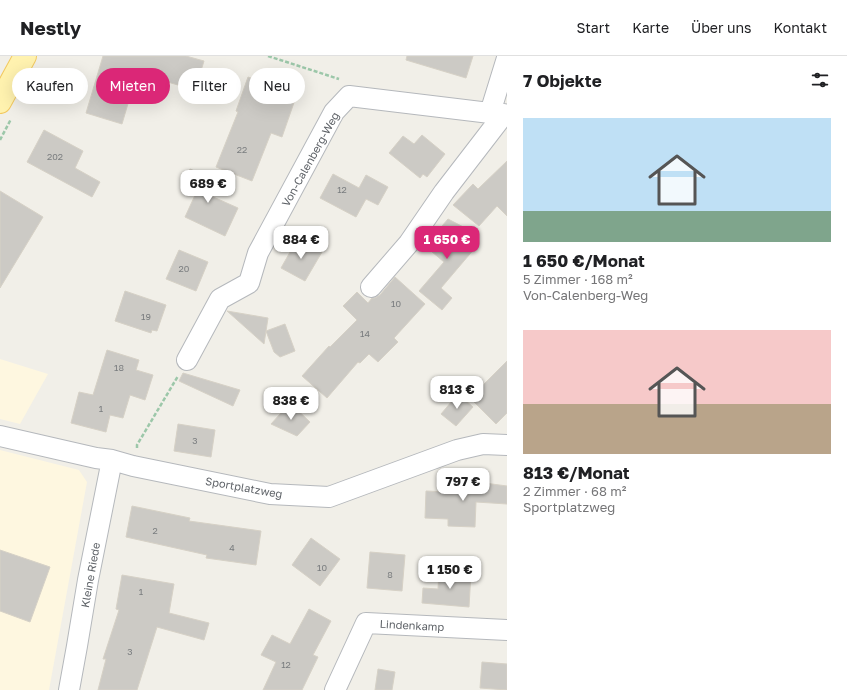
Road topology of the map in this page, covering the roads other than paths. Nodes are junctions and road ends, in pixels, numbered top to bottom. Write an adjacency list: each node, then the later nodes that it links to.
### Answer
1 (25, 56): 3 (main road)
2 (507, 58): 4 (street)
3 (0, 102)
4 (501, 114): 5 (street); 6 (street, Von-Calenberg-Weg)
5 (371, 287)
6 (187, 360)
7 (0, 436): 9 (street, Sportplatzweg)
8 (507, 445): 9 (street, Sportplatzweg)
9 (112, 460): 11 (street, Kleine Riede)
10 (507, 630): 12 (street, Lindenkamp)
11 (69, 690)
12 (335, 690)

